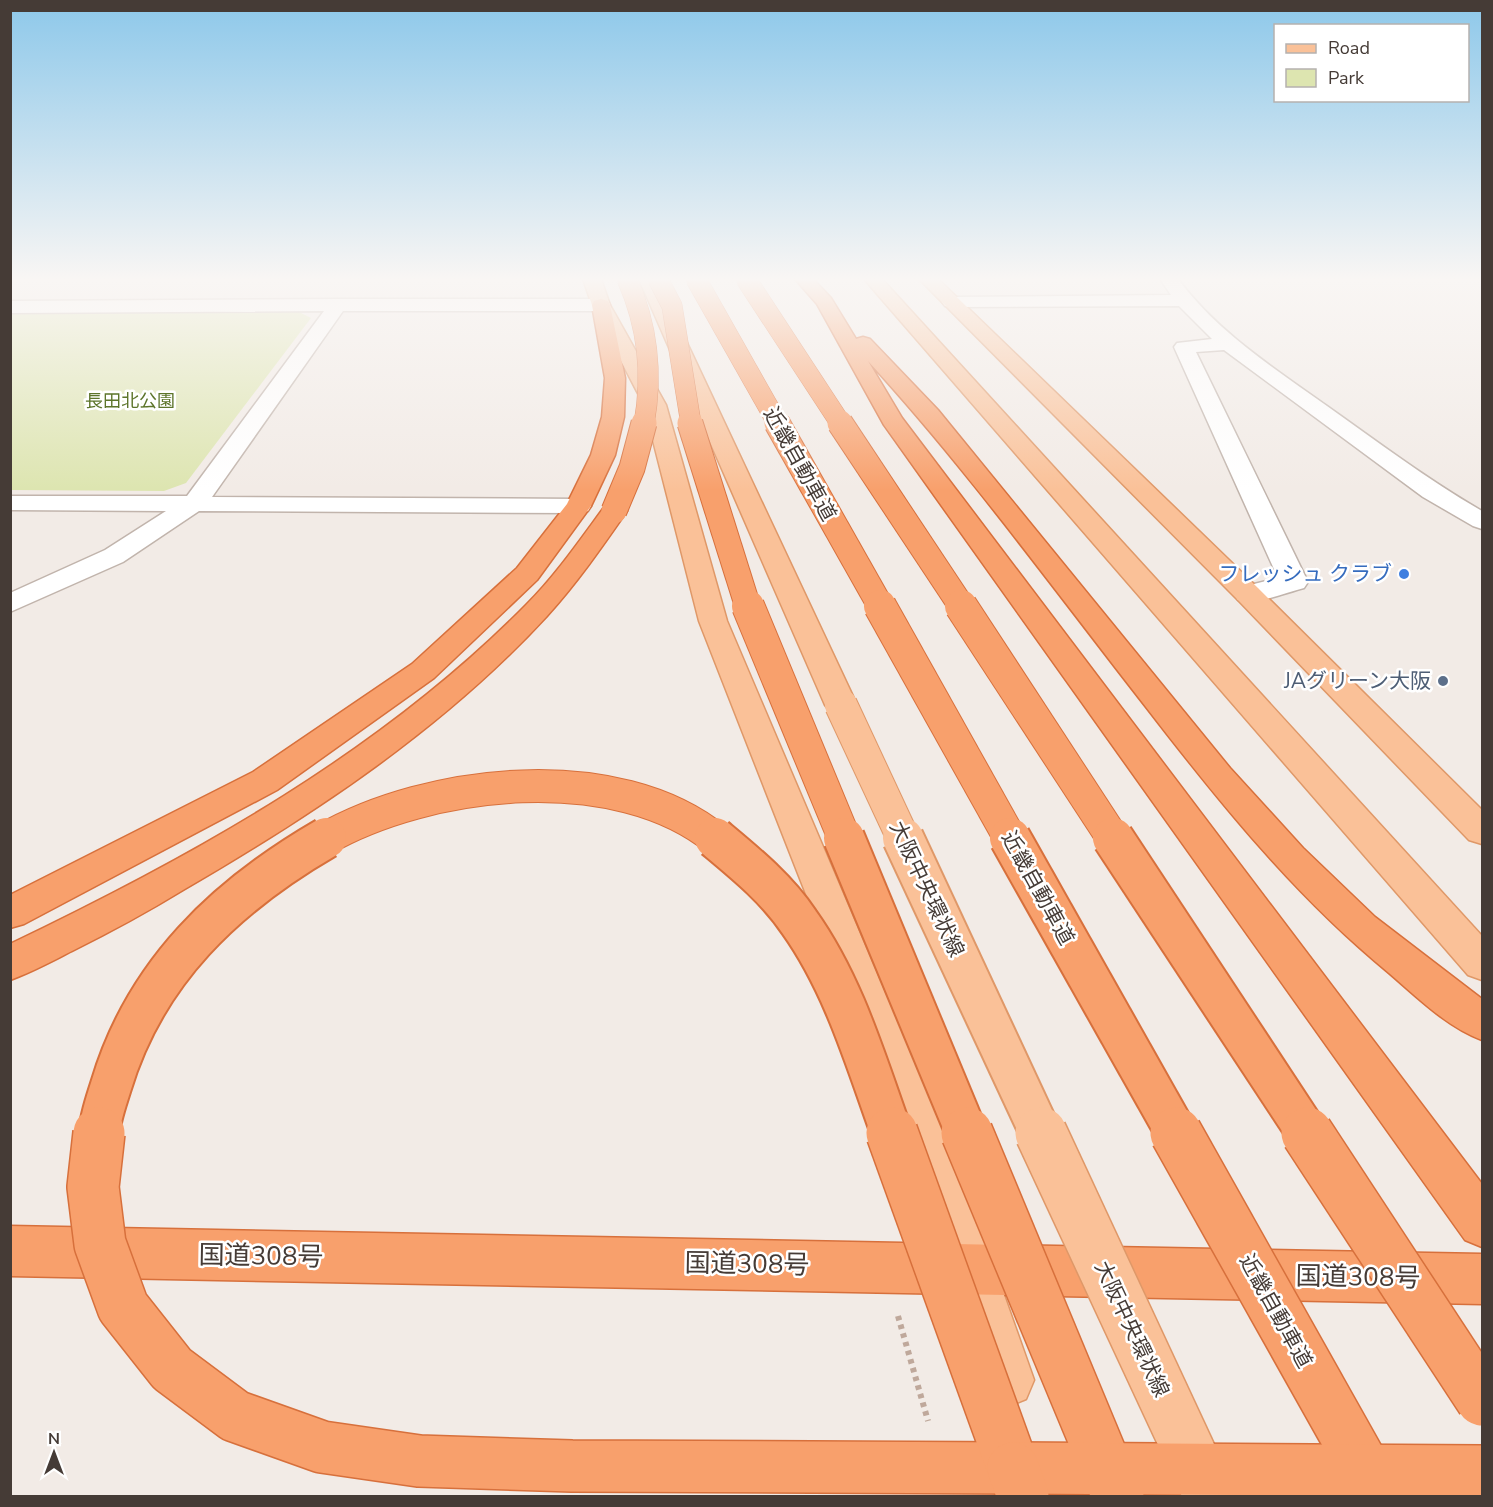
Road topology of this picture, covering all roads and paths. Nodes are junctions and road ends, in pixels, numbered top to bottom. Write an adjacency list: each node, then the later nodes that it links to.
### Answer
1 (306, 349): 18 (street)
2 (609, 349): 19 (highway)
3 (626, 349): 30 (main road)
4 (648, 349): 25 (highway, bridge)
5 (679, 349): 38 (highway, bridge)
6 (680, 349): 39 (main road, 大阪中央環状線, bridge)
7 (735, 349): 40 (highway, 近畿自動車道, bridge)
8 (792, 349): 33 (highway, bridge)
9 (850, 349): 28 (highway)
10 (869, 349): 27 (highway)
11 (936, 349): 26 (main road)
12 (977, 349): 16 (main road)
13 (989, 349): 16 (main road)
14 (1185, 349): 21 (street)
15 (1235, 349): 20 (street)
16 (1054, 404): 21 (main road)
17 (10, 503): 18 (street)
18 (194, 504): 19 (street); 22 (street)
19 (579, 506): 24 (highway)
20 (1482, 521)
21 (1248, 594): 23 (main road)
22 (10, 603)
23 (1482, 831)
24 (10, 913)
25 (10, 963)
26 (1482, 963)
27 (1482, 1022)
28 (1482, 1223)
29 (10, 1251): 30 (highway, 国道308号)
30 (971, 1268): 31 (highway, 国道308号); 37 (main road)
31 (1482, 1279)
32 (897, 1313): 34 (path)
33 (1482, 1400)
34 (930, 1428)
35 (1482, 1471): 36 (highway, bridge)
36 (1023, 1497)
37 (1043, 1497)
38 (1118, 1497)
39 (1210, 1497)
40 (1380, 1497)

